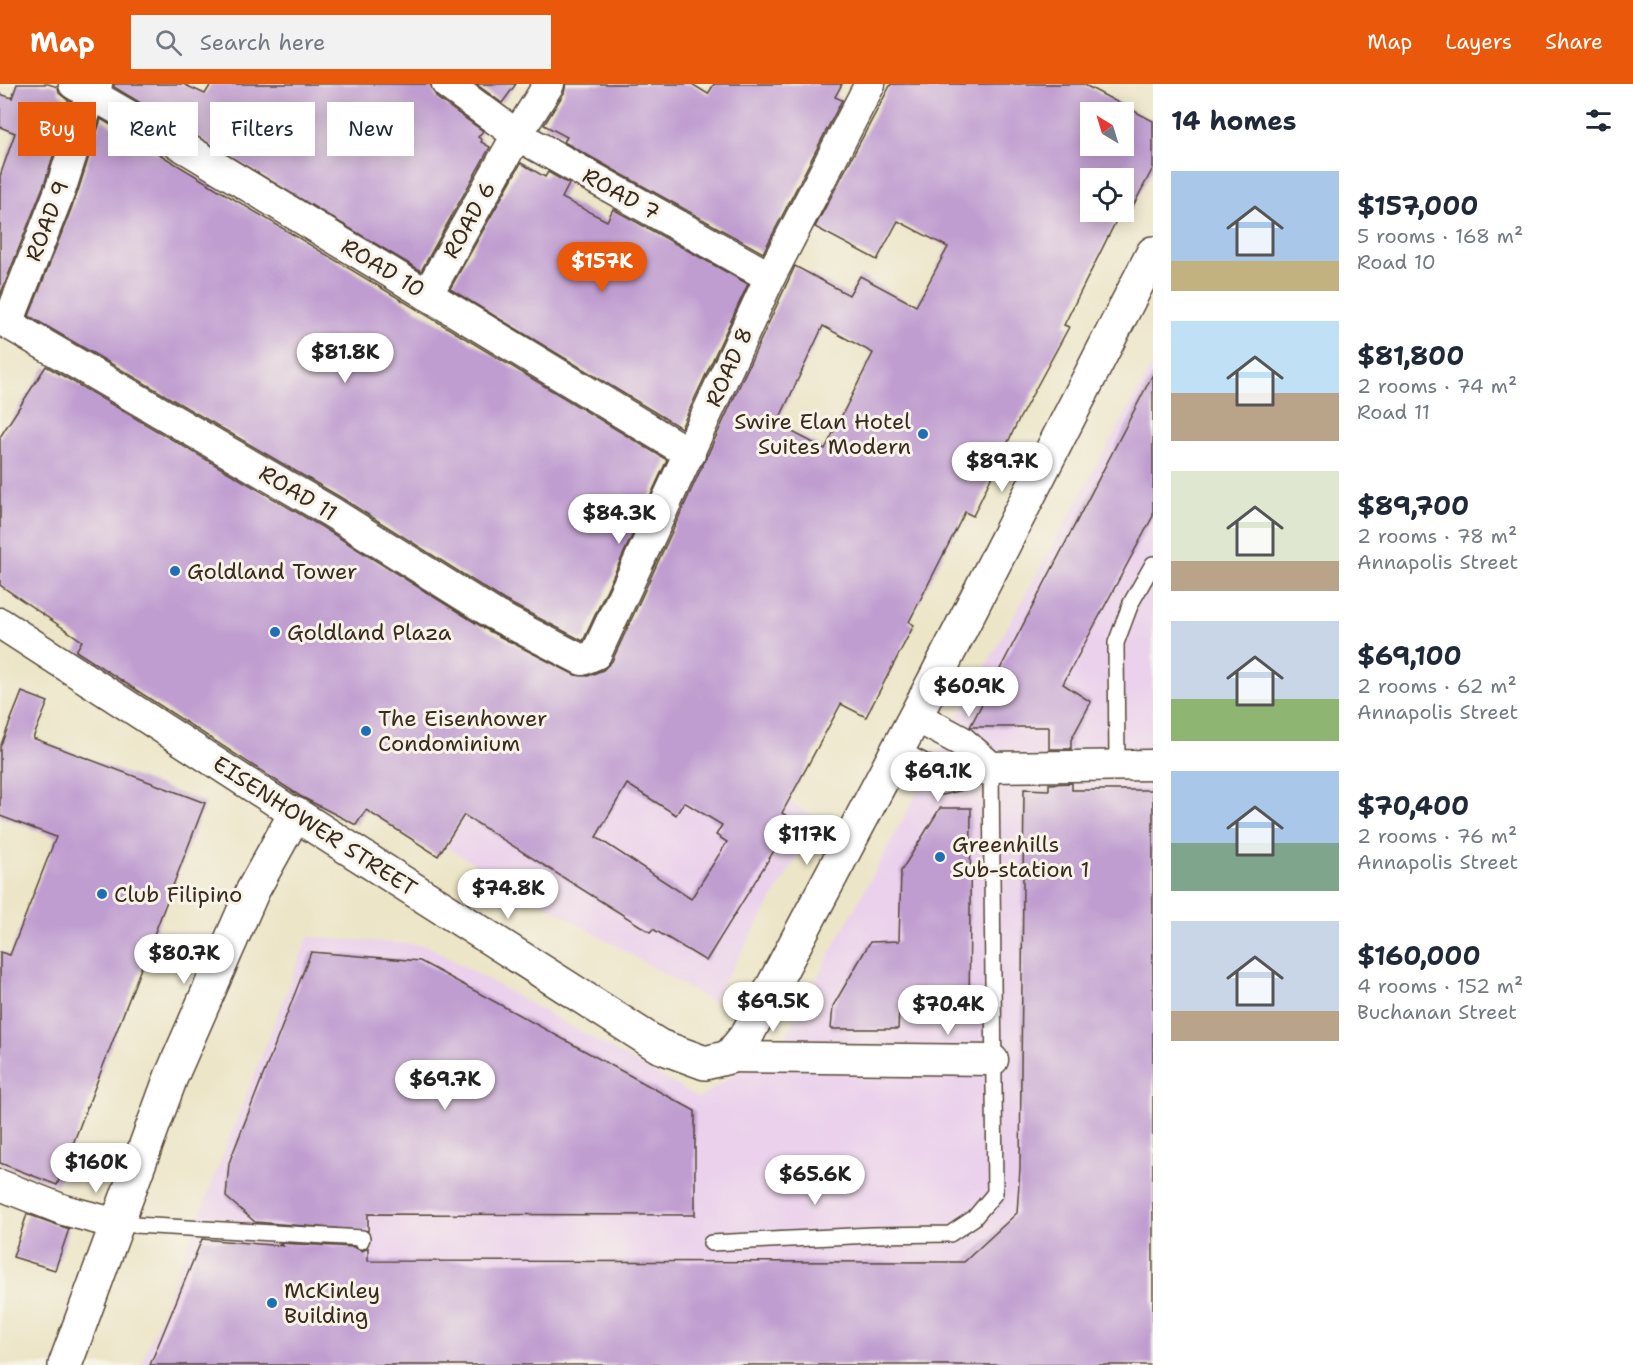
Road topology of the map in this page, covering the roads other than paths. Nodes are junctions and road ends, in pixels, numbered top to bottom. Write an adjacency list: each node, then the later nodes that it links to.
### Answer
1 (447, 84): 5 (street, ROAD 7)
2 (549, 84): 5 (street, ROAD 6)
3 (870, 84): 7 (street, ROAD 8)
4 (87, 87): 8 (street, ROAD 10); 9 (street, ROAD 9)
5 (517, 135): 7 (street, ROAD 7); 8 (street, ROAD 6)
6 (1153, 253): 14 (street)
7 (770, 277): 10 (street, ROAD 8)
8 (427, 295): 10 (street, ROAD 10)
9 (4, 321): 13 (street, ROAD 11)
10 (690, 454): 13 (street, ROAD 8)
11 (1153, 564): 16 (lane)
12 (0, 623): 19 (street, EISENHOWER STREET)
13 (596, 654)
14 (915, 716): 15 (street); 18 (street)
15 (895, 755): 18 (street); 20 (street)
16 (1117, 765): 17 (street); 18 (street)
17 (1153, 765)
18 (991, 767): 23 (lane)
19 (295, 814): 21 (street, EISENHOWER STREET); 25 (street)
20 (755, 1020): 21 (street); 22 (street)
21 (729, 1057): 22 (street)
22 (816, 1058): 23 (street)
23 (993, 1060): 27 (lane)
24 (0, 1185): 25 (street)
25 (117, 1224): 26 (lane); 28 (street)
26 (361, 1241)
27 (711, 1243)
28 (65, 1365)

